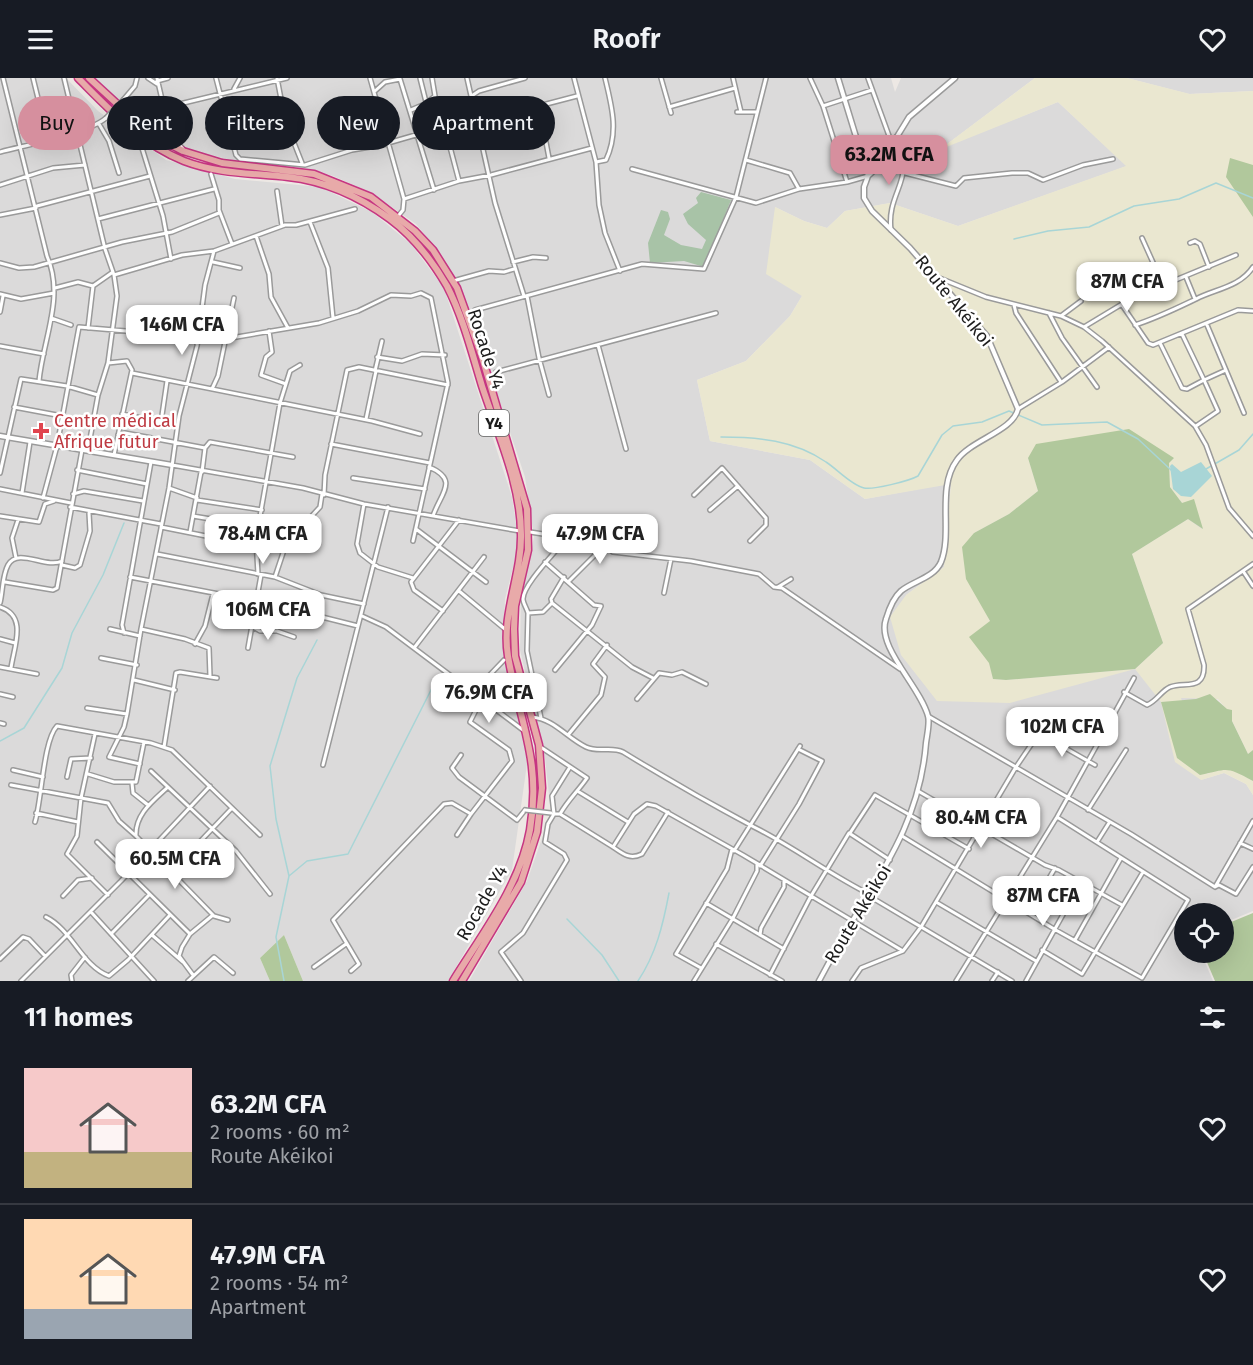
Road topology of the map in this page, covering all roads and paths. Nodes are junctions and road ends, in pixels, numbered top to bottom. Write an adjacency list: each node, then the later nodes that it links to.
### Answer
1 (3, 78): 56 (street)
2 (33, 78): 37 (street)
3 (64, 78): 38 (street)
4 (78, 78): 252 (highway, Rocade Y4 / Y4)
5 (89, 78): 39 (highway, Rocade Y4 / Y4)
6 (137, 78): 54 (street, bridge)
7 (148, 78): 29 (street)
8 (168, 78): 29 (street)
9 (216, 78): 35 (street)
10 (240, 78): 32 (street)
11 (287, 78): 28 (street)
12 (369, 78): 34 (street)
13 (401, 78): 34 (street); 50 (street)
14 (420, 78): 42 (street)
15 (432, 78): 43 (street)
16 (467, 78): 36 (street)
17 (498, 78): 30 (street)
18 (525, 78): 30 (street)
19 (574, 78): 44 (street)
20 (605, 78): 76 (street)
21 (661, 78): 49 (street)
22 (733, 78): 31 (street)
23 (766, 78): 51 (street)
24 (810, 78): 48 (street)
25 (838, 78): 45 (street, Route Akéikoi)
26 (868, 78): 33 (street)
27 (955, 78): 57 (street)
28 (278, 79): 32 (street); 77 (street)
29 (157, 81): 40 (street)
30 (500, 85): 36 (street)
31 (735, 88): 49 (street); 51 (street)
32 (233, 90): 35 (street)
33 (872, 90): 45 (street); 58 (street)
34 (375, 92): 41 (street)
35 (220, 94): 46 (street)
36 (472, 95)
37 (37, 96)
38 (68, 96)
39 (108, 96)
40 (161, 96)
41 (376, 96)
42 (424, 96)
43 (435, 96)
44 (577, 96): 47 (street); 60 (street)
45 (845, 99): 48 (street); 85 (street, Route Akéikoi)
46 (193, 101)
47 (555, 101)
48 (823, 106): 88 (street)
49 (669, 107): 52 (street)
50 (410, 110): 53 (street)
51 (757, 112): 75 (street)
52 (671, 113)
53 (412, 116)
54 (99, 124): 55 (street); 80 (street)
55 (95, 125)
56 (18, 132)
57 (896, 137): 58 (street); 81 (street)
58 (892, 144): 85 (street)
59 (18, 147): 72 (street)
60 (592, 148): 73 (street); 76 (street)
61 (23, 150): 86 (street)
62 (81, 150): 78 (street)
63 (143, 150): 83 (street)
64 (236, 150): 77 (street)
65 (359, 150): 77 (street)
66 (390, 150): 96 (street)
67 (423, 150): 92 (street)
68 (451, 150): 87 (street)
69 (485, 150): 84 (street)
70 (547, 150): 73 (street)
71 (183, 151): 102 (highway, Rocade Y4 / Y4)
72 (0, 152)
73 (549, 158): 84 (street)
74 (1113, 159): 81 (street)
75 (746, 160): 91 (street); 95 (street)
76 (596, 162): 125 (street)
77 (302, 164)
78 (85, 165): 86 (street); 93 (street)
79 (632, 169): 95 (street)
80 (119, 173)
81 (905, 173): 106 (street)
82 (211, 174): 90 (street)
83 (150, 176): 93 (street); 97 (street)
84 (490, 176): 87 (street); 118 (street)
85 (868, 176): 88 (street); 106 (street, Route Akéikoi)
86 (27, 177): 89 (street); 98 (street)
87 (459, 181): 92 (street)
88 (847, 182): 91 (street)
89 (0, 185)
90 (214, 189): 97 (street); 100 (street)
91 (799, 189): 95 (street)
92 (434, 190): 96 (street)
93 (91, 191): 98 (street); 103 (street)
94 (277, 191): 105 (street)
95 (736, 196): 125 (street)
96 (404, 199): 102 (street)
97 (158, 203): 103 (street); 107 (street)
98 (37, 207): 101 (street); 120 (street)
99 (355, 209): 104 (street)
100 (219, 213): 107 (street); 111 (street)
101 (0, 215)
102 (399, 216): 129 (highway, Rocade Y4 / Y4)
103 (98, 219): 112 (street)
104 (310, 222): 105 (street); 148 (street)
105 (282, 226): 108 (street)
106 (891, 230): 127 (street, Route Akéikoi)
107 (165, 233): 112 (street); 116 (street)
108 (255, 236): 111 (street); 155 (street)
109 (1142, 238): 131 (street)
110 (1190, 243): 122 (street)
111 (232, 244): 113 (street)
112 (105, 249): 120 (street); 126 (street)
113 (214, 250): 116 (street); 117 (street)
114 (1236, 255): 122 (street)
115 (546, 258): 118 (street)
116 (171, 259): 126 (street)
117 (213, 262): 121 (street); 149 (street)
118 (513, 262): 124 (street)
119 (0, 263): 120 (street)
120 (50, 263): 132 (street)
121 (240, 267)
122 (1209, 267): 128 (street)
123 (1253, 267): 136 (street)
124 (514, 269): 129 (street); 134 (street)
125 (620, 271): 134 (street)
126 (114, 273): 130 (street); 156 (street)
127 (936, 277): 138 (street); 191 (street, Route Akéikoi)
128 (1186, 277): 131 (street); 136 (street)
129 (453, 281): 253 (highway, Rocade Y4 / Y4)
130 (93, 286): 132 (street); 154 (street)
131 (1164, 286): 139 (street)
132 (55, 291): 133 (street); 147 (street)
133 (2, 295): 142 (street)
134 (526, 296): 140 (street); 169 (street)
135 (234, 298): 160 (street)
136 (1195, 300): 151 (street)
137 (1081, 301): 146 (street)
138 (1014, 304): 144 (street); 180 (street)
139 (1122, 304): 151 (street); 153 (street)
140 (475, 310)
141 (1253, 311): 152 (street)
142 (0, 312)
143 (716, 313): 163 (street)
144 (1049, 313): 146 (street); 172 (street)
145 (139, 316): 149 (street)
146 (1061, 316): 153 (street)
147 (51, 318): 150 (street); 166 (street)
148 (333, 318): 155 (street); 167 (street)
149 (199, 324): 184 (street)
150 (71, 325)
151 (1135, 325): 162 (street)
152 (1207, 325): 158 (street); 173 (street)
153 (1084, 327): 165 (street)
154 (88, 328): 156 (street); 183 (street)
155 (288, 328): 157 (street)
156 (112, 330): 159 (street); 170 (street)
157 (269, 331): 160 (street); 181 (street)
158 (1182, 334): 162 (street); 177 (street)
159 (148, 337)
160 (225, 339): 186 (street)
161 (382, 341): 168 (street)
162 (1160, 343): 177 (street)
163 (598, 345): 169 (street); 207 (street)
164 (0, 346): 166 (street)
165 (1109, 347): 172 (street); 197 (street)
166 (44, 354): 178 (street)
167 (444, 355): 168 (street); 182 (street)
168 (377, 357): 174 (street)
169 (538, 358): 175 (street); 188 (street)
170 (108, 363): 176 (street); 187 (street)
171 (300, 366): 181 (street)
172 (1083, 367): 180 (street); 185 (street)
173 (1226, 370): 177 (street); 192 (street)
174 (375, 371): 182 (street); 194 (street); 196 (street)
175 (496, 372)
176 (132, 374): 179 (street); 193 (street)
177 (1204, 380): 197 (street)
178 (39, 381): 183 (street); 190 (street)
179 (167, 381): 184 (street); 193 (street)
180 (1062, 382): 191 (street)
181 (286, 384): 189 (street)
182 (448, 385): 215 (street)
183 (67, 386): 187 (street); 195 (street)
184 (187, 386): 186 (street); 203 (street)
185 (1097, 387)
186 (212, 389): 189 (street)
187 (98, 395): 209 (street)
188 (549, 395)
189 (280, 404): 194 (street); 210 (street)
190 (14, 407): 195 (street); 201 (street)
191 (1018, 409): 316 (street)
192 (1244, 413)
193 (122, 414): 198 (street)
194 (337, 414): 196 (street); 204 (street)
195 (62, 416): 205 (street)
196 (366, 419): 199 (street)
197 (1195, 426): 254 (street)
198 (118, 435): 203 (street); 211 (street)
199 (420, 435)
200 (0, 436): 201 (street)
201 (7, 438): 202 (street); 218 (street)
202 (30, 442): 205 (street); 226 (street)
203 (176, 443): 206 (street); 214 (street)
204 (331, 444): 215 (street); 228 (street)
205 (57, 446): 208 (street); 230 (street)
206 (205, 447): 210 (street); 217 (street)
207 (626, 449)
208 (82, 450): 209 (street); 216 (street)
209 (88, 450): 211 (street)
210 (271, 453): 212 (street); 220 (street)
211 (114, 455): 213 (street)
212 (293, 457)
213 (151, 462): 214 (street); 221 (street)
214 (172, 465): 217 (street); 223 (street)
215 (430, 465): 225 (street); 243 (street)
216 (77, 470): 221 (street); 227 (street)
217 (202, 472): 220 (street); 231 (street)
218 (0, 473)
219 (352, 478): 225 (street)
220 (267, 482): 228 (street); 237 (street)
221 (147, 484): 233 (street)
222 (738, 486): 229 (street); 238 (street); 258 (street)
223 (169, 488): 231 (street); 247 (street)
224 (0, 489): 226 (street)
225 (424, 489): 240 (street)
226 (22, 494): 230 (street)
227 (73, 494): 233 (street); 235 (street)
228 (323, 494): 234 (street); 262 (street)
229 (694, 495)
230 (44, 498): 232 (street)
231 (197, 499): 237 (street); 242 (street)
232 (55, 500): 235 (street); 244 (street)
233 (143, 501): 245 (street)
234 (364, 504): 236 (street); 270 (street)
235 (71, 505): 239 (street); 268 (street)
236 (388, 507): 240 (street); 270 (street)
237 (262, 510): 248 (street)
238 (710, 510)
239 (88, 513): 245 (street); 268 (street)
240 (419, 513): 243 (street); 249 (street)
241 (0, 516): 244 (street)
242 (193, 516): 248 (street); 251 (street)
243 (434, 516): 246 (street)
244 (18, 520): 265 (street)
245 (140, 520): 247 (street); 274 (street)
246 (459, 520): 252 (street); 261 (street)
247 (161, 526): 251 (street); 263 (street)
248 (258, 527): 256 (street)
249 (416, 529): 257 (street); 261 (street)
250 (610, 530): 259 (street)
251 (190, 532): 260 (street)
252 (521, 532): 300 (highway, Rocade Y4 / Y4)
253 (530, 532): 255 (street); 333 (highway, Rocade Y4 / Y4)
254 (1253, 536)
255 (567, 537): 259 (street); 267 (street)
256 (256, 539): 260 (street); 262 (street)
257 (413, 541)
258 (750, 541)
259 (601, 543): 266 (street); 280 (street)
260 (256, 546): 273 (street)
261 (439, 546): 272 (street); 277 (street)
262 (284, 548): 275 (street)
263 (156, 554): 273 (street); 279 (street)
264 (484, 557): 272 (street)
265 (16, 558): 268 (street); 281 (street)
266 (671, 559): 284 (street); 286 (street)
267 (545, 562): 276 (street); 293 (street)
268 (62, 563): 281 (street)
269 (1253, 564): 271 (street)
270 (374, 565): 277 (street); 290 (street)
271 (1243, 571): 283 (street); 325 (street)
272 (472, 573): 282 (street); 285 (street)
273 (260, 575): 275 (street); 288 (street)
274 (130, 577): 279 (street); 301 (street)
275 (275, 577): 290 (street)
276 (564, 577): 280 (street); 289 (street)
277 (413, 578): 292 (street)
278 (791, 579): 284 (street)
279 (151, 581): 287 (street); 298 (street)
280 (569, 581): 299 (street)
281 (5, 582): 291 (street)
282 (486, 582)
283 (1253, 586)
284 (776, 588): 316 (street)
285 (459, 591): 292 (street); 300 (street)
286 (664, 593)
287 (213, 594): 288 (street); 306 (street)
288 (256, 601): 295 (street); 296 (street)
289 (552, 603): 293 (street); 299 (street)
290 (364, 604): 294 (street)
291 (0, 605): 305 (street)
292 (443, 611): 309 (street)
293 (528, 613): 334 (street)
294 (362, 616): 295 (street); 309 (street)
295 (358, 626): 347 (street)
296 (253, 627): 303 (street); 308 (street)
297 (110, 629): 301 (street)
298 (141, 629): 302 (street); 306 (street)
299 (588, 629): 307 (street); 315 (street)
300 (507, 631): 336 (highway, Rocade Y4 / Y4)
301 (124, 633): 302 (street)
302 (140, 636): 312 (street)
303 (294, 637)
304 (0, 639): 305 (street)
305 (15, 643): 314 (street)
306 (195, 644): 318 (street)
307 (607, 645): 320 (street); 337 (street)
308 (248, 648)
309 (414, 648): 327 (street)
310 (101, 658): 312 (street)
311 (504, 660): 327 (street)
312 (137, 665): 322 (street)
313 (0, 667): 314 (street)
314 (11, 669): 317 (street)
315 (555, 670)
316 (906, 673): 332 (street)
317 (38, 674)
318 (210, 676): 319 (street); 324 (street)
319 (217, 678)
320 (652, 678): 323 (street); 329 (street)
321 (1134, 678): 325 (street)
322 (134, 680): 324 (street); 331 (street)
323 (706, 684)
324 (175, 690): 341 (street)
325 (1124, 692): 345 (street)
326 (0, 694): 328 (street)
327 (478, 694): 336 (street); 363 (street)
328 (13, 697)
329 (637, 699)
330 (87, 708): 331 (street)
331 (128, 714): 338 (street)
332 (928, 716): 349 (street); 361 (street, Route Akéikoi)
333 (532, 717): 334 (street); 340 (highway, Rocade Y4 / Y4)
334 (541, 718): 337 (street)
335 (95, 734): 338 (street); 344 (street); 354 (street)
336 (529, 735): 468 (highway, Rocade Y4 / Y4)
337 (568, 735): 382 (street)
338 (119, 738): 339 (street); 346 (street)
339 (144, 742): 341 (street); 346 (street)
340 (539, 745): 350 (street); 469 (highway, Rocade Y4 / Y4)
341 (164, 747): 358 (street)
342 (1126, 750): 369 (street)
343 (461, 755): 363 (street)
344 (91, 758): 353 (street); 355 (street)
345 (1088, 760): 348 (street); 349 (street); 365 (street)
346 (140, 764): 356 (street)
347 (322, 765)
348 (1095, 765)
349 (1016, 766): 365 (street); 383 (street)
350 (570, 767): 362 (street); 373 (street)
351 (13, 770): 354 (street)
352 (151, 771): 359 (street)
353 (87, 774): 356 (street); 364 (street)
354 (43, 777): 360 (street)
355 (67, 777)
356 (132, 783): 366 (street)
357 (11, 785): 360 (street)
358 (210, 786): 367 (street); 368 (street)
359 (168, 787): 366 (street); 367 (street)
360 (42, 791): 364 (street); 371 (street)
361 (918, 791): 375 (street, Route Akéikoi); 383 (street)
362 (579, 792): 374 (street); 380 (street)
363 (485, 797): 372 (street); 373 (street, bridge)
364 (81, 798): 379 (street); 387 (street)
365 (1067, 798): 369 (street); 376 (street)
366 (148, 805): 387 (street)
367 (189, 807): 384 (street); 398 (street)
368 (232, 808): 384 (street); 388 (street)
369 (1088, 810): 381 (street)
370 (668, 812): 380 (street); 394 (street); 397 (street)
371 (36, 813): 378 (street); 379 (street)
372 (471, 814): 386 (street); 442 (street)
373 (553, 814): 374 (street); 470 (street)
374 (560, 814): 394 (street)
375 (912, 815): 385 (street); 389 (street, Route Akéikoi); 395 (street)
376 (1058, 817): 392 (street); 399 (street)
377 (1253, 821): 393 (street)
378 (34, 822)
379 (78, 822): 410 (street)
380 (628, 822): 394 (street)
381 (1109, 823): 392 (street); 413 (street)
382 (751, 825): 390 (street); 390 (street); 397 (street)
383 (981, 828): 395 (street); 399 (street)
384 (212, 829): 406 (street); 416 (street)
385 (849, 833): 401 (street); 407 (street)
386 (457, 835)
387 (136, 836): 398 (street)
388 (260, 836)
389 (902, 836): 401 (street, Route Akéikoi); 405 (street)
390 (775, 840): 402 (street); 407 (street)
391 (97, 842): 409 (street)
392 (1097, 842): 400 (street)
393 (1240, 843): 396 (street); 413 (street)
394 (613, 847)
395 (969, 849): 405 (street)
396 (1253, 849)
397 (733, 850): 402 (street); 423 (street)
398 (148, 852): 406 (street); 409 (street)
399 (1033, 856): 404 (street); 421 (street)
400 (1121, 858): 408 (street); 414 (street)
401 (890, 860): 418 (street, Route Akéikoi)
402 (758, 865): 411 (street); 430 (street)
403 (1253, 867): 413 (street)
404 (1055, 868): 412 (street); 426 (street)
405 (956, 869): 421 (street); 422 (street)
406 (172, 871): 428 (street)
407 (826, 872): 418 (street); 420 (street)
408 (1143, 872): 424 (street); 447 (street)
409 (128, 873): 415 (street); 417 (street)
410 (92, 878): 417 (street); 419 (street)
411 (784, 880): 420 (street); 440 (street)
412 (1080, 884): 414 (street); 434 (street)
413 (1215, 887)
414 (1101, 892): 424 (street); 441 (street)
415 (149, 894): 427 (street); 437 (street)
416 (270, 894)
417 (108, 895): 425 (street)
418 (870, 895): 432 (street, Route Akéikoi); 433 (street)
419 (63, 896)
420 (812, 896): 432 (street); 444 (street)
421 (1008, 901): 426 (street); 435 (street)
422 (936, 902): 433 (street); 435 (street)
423 (706, 903): 430 (street); 456 (street)
424 (1122, 905): 447 (street)
425 (91, 912): 436 (street); 437 (street)
426 (1029, 913): 434 (street)
427 (170, 915): 438 (street); 439 (street)
428 (213, 915): 431 (street); 439 (street)
429 (46, 917): 436 (street)
430 (733, 918): 440 (street); 443 (street)
431 (228, 920)
432 (853, 921): 446 (street); 473 (street, Route Akéikoi)
433 (921, 927): 446 (street); 448 (street)
434 (1054, 929): 441 (street); 445 (street)
435 (986, 932): 448 (street); 453 (street)
436 (67, 934): 449 (street); 450 (street)
437 (111, 934): 451 (street)
438 (152, 934): 451 (street); 454 (street)
439 (190, 934): 454 (street)
440 (760, 935): 444 (street)
441 (1074, 941): 447 (street)
442 (346, 944): 455 (street); 457 (street)
443 (716, 944): 456 (street); 461 (street)
444 (784, 949): 461 (street)
445 (1042, 950): 447 (street); 453 (street)
446 (903, 951): 474 (street)
447 (1095, 953)
448 (971, 955): 458 (street); 475 (street)
449 (45, 956): 452 (street); 464 (street)
450 (85, 957): 462 (street); 465 (street)
451 (131, 957): 462 (street); 463 (street)
452 (0, 959)
453 (1036, 961): 478 (street)
454 (183, 962): 460 (street)
455 (314, 967)
456 (701, 968): 471 (street)
457 (351, 971)
458 (998, 972): 476 (street); 477 (street)
459 (233, 973): 460 (street)
460 (193, 975): 467 (street)
461 (770, 975): 472 (street)
462 (108, 976): 466 (street)
463 (151, 980)
464 (22, 981)
465 (72, 981)
466 (112, 981)
467 (188, 981)
468 (453, 981)
469 (462, 981)
470 (521, 981)
471 (694, 981)
472 (782, 981)
473 (819, 981)
474 (852, 981)
475 (956, 981)
476 (992, 981)
477 (1012, 981)
478 (1026, 981)

